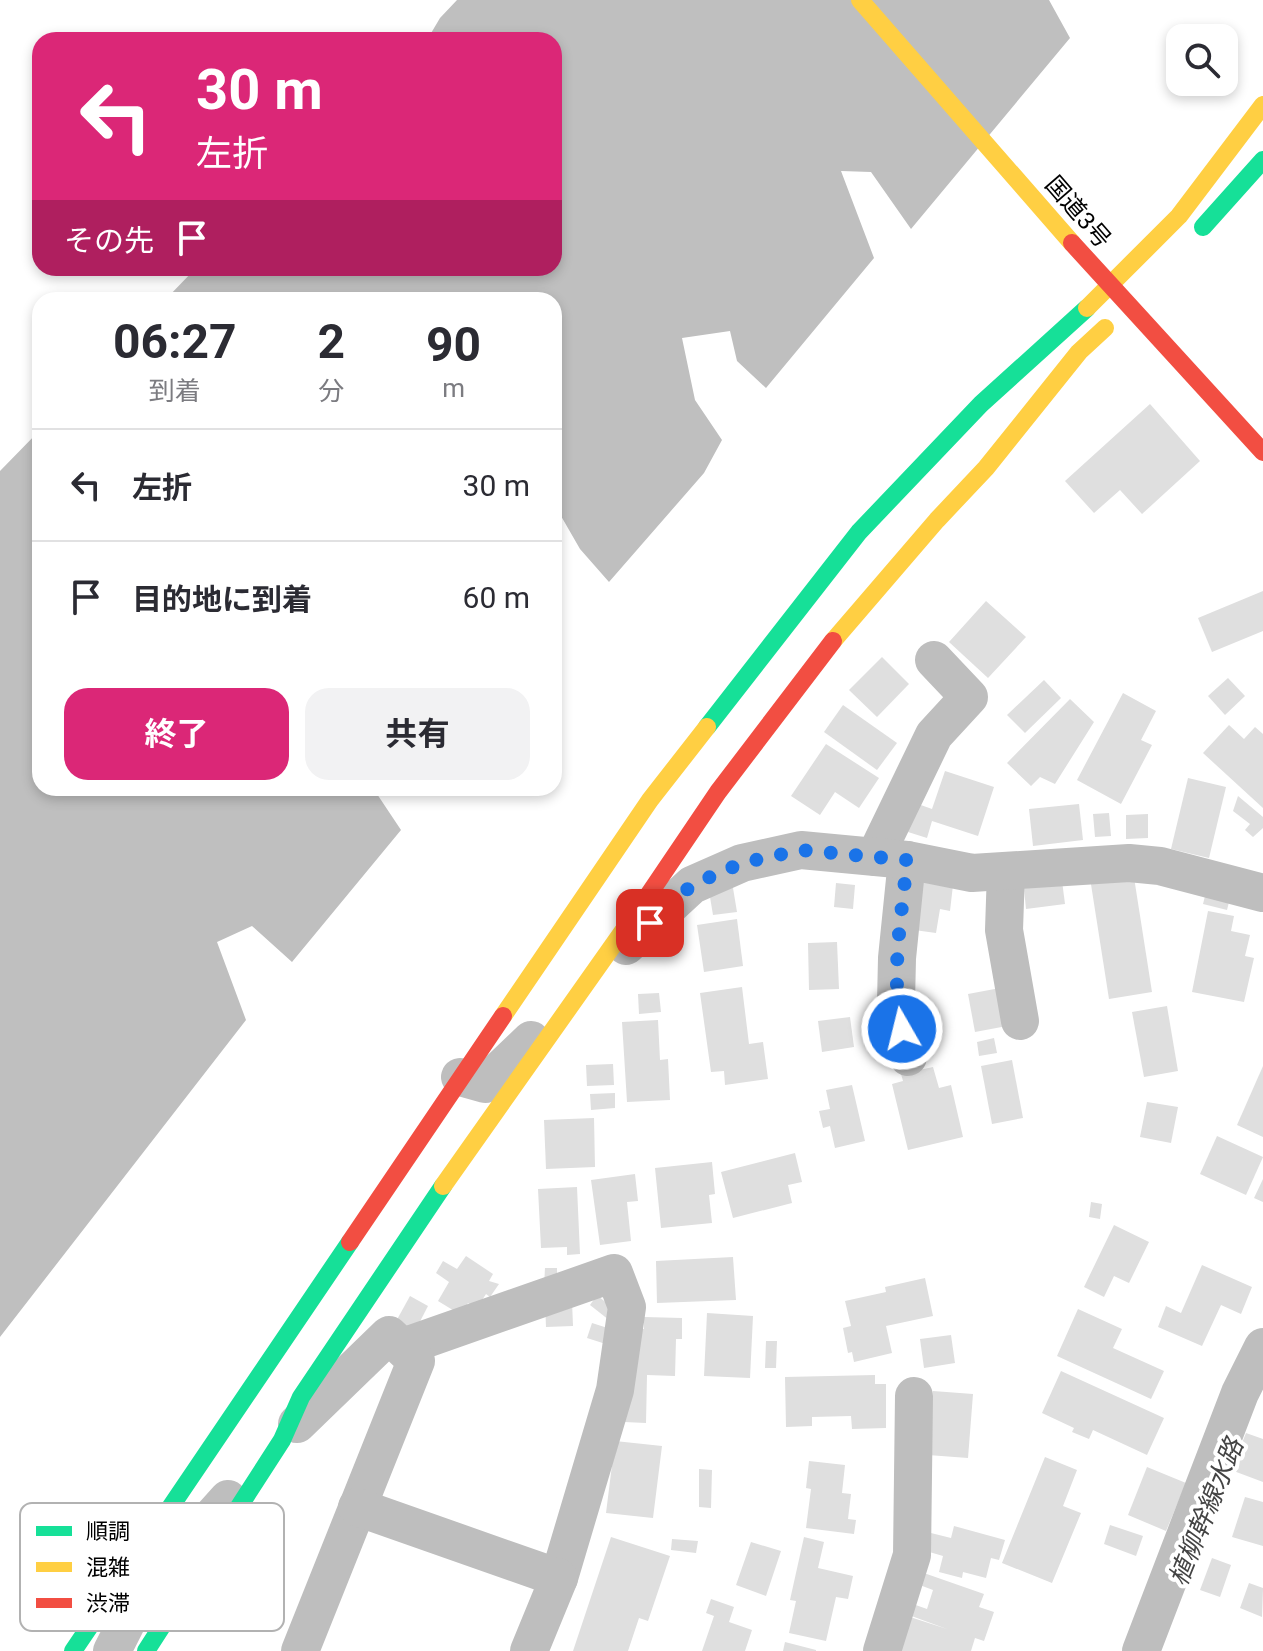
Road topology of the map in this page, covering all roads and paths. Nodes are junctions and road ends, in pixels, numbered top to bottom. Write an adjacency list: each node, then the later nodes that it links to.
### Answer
1 (860, 0): 5 (main road, 国道3号)
2 (1263, 105): 5 (main road)
3 (1263, 160): 4 (main road)
4 (1191, 240)
5 (1111, 287): 6 (main road, 国道3号); 15 (main road)
6 (1134, 302): 7 (main road, 国道3号); 12 (main road)
7 (1263, 452)
8 (934, 660): 9 (street)
9 (891, 858): 10 (street); 12 (street); 14 (street)
10 (1006, 871): 11 (street); 13 (street)
11 (1258, 882)
12 (587, 984): 15 (street); 20 (main road)
13 (1020, 1021)
14 (908, 1057)
15 (460, 1077): 21 (main road)
16 (403, 1347): 20 (street); 24 (street); 25 (street)
17 (1263, 1347): 19 (street)
18 (914, 1396): 34 (street)
19 (1252, 1398): 35 (street)
20 (282, 1440): 22 (street); 23 (main road)
21 (185, 1503)
22 (218, 1503)
23 (241, 1503)
24 (357, 1507): 25 (street); 32 (street)
25 (559, 1578): 33 (street)
26 (91, 1631): 29 (main road)
27 (117, 1631): 30 (street)
28 (159, 1631): 31 (main road)
29 (73, 1651)
30 (112, 1651)
31 (146, 1651)
32 (300, 1651)
33 (529, 1651)
34 (882, 1651)
35 (1141, 1651)

